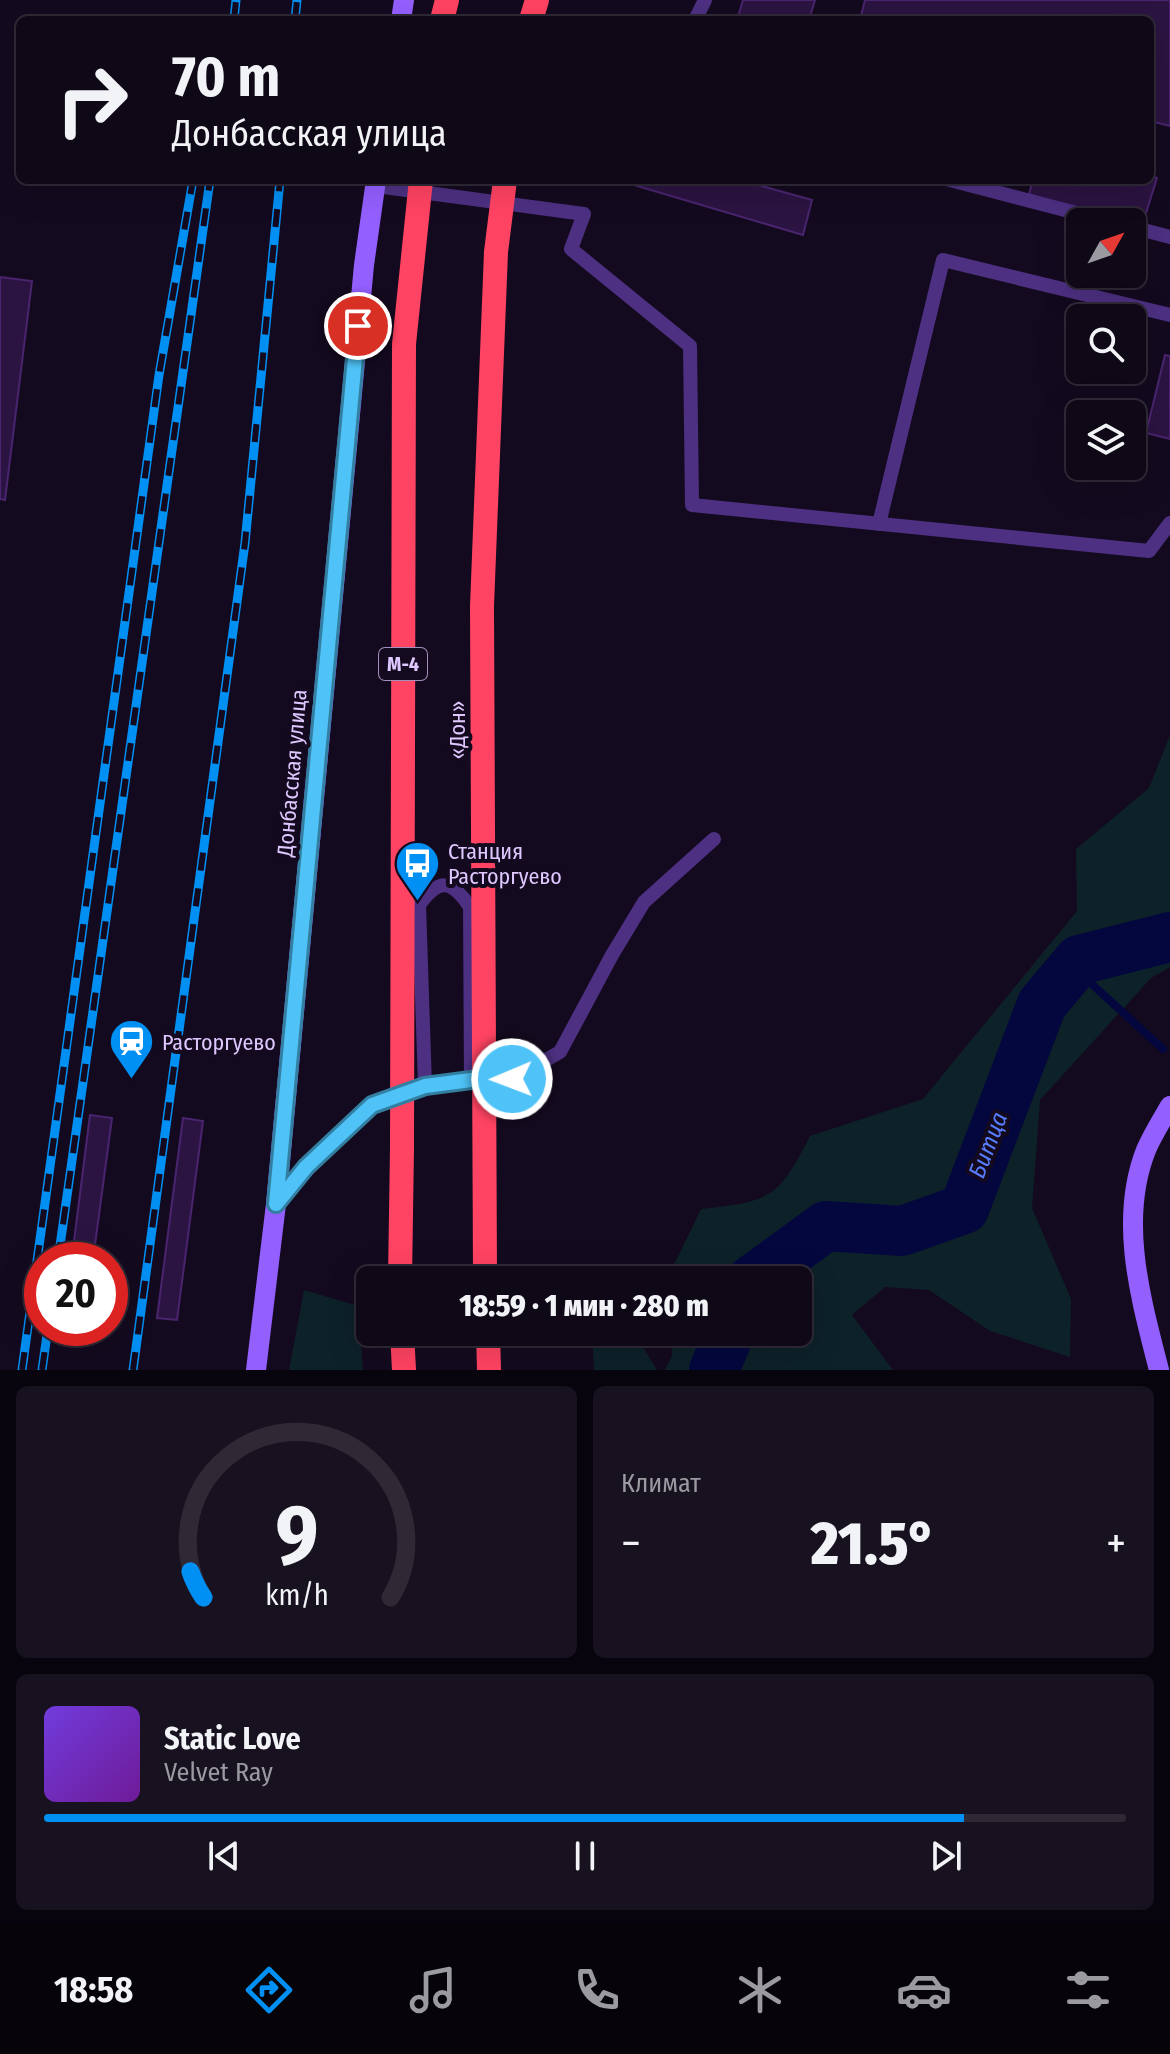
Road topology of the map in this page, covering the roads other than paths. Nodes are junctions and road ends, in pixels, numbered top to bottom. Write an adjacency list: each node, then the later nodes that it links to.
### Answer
1 (376, 184): 16 (street, Донбасская улица)
2 (383, 184): 11 (lane)
3 (421, 184): 17 (highway, М-4, bridge)
4 (504, 184): 18 (highway, «Дон», bridge)
5 (965, 184): 6 (lane)
6 (1066, 210)
7 (1146, 231): 8 (lane)
8 (1170, 237)
9 (1170, 315): 11 (lane)
10 (1170, 523): 11 (lane)
11 (879, 524)
12 (714, 839): 13 (lane)
13 (471, 1080): 14 (lane); 14 (lane)
14 (425, 1086): 16 (lane)
15 (1170, 1106): 24 (street)
16 (276, 1204): 21 (street, Донбасская улица)
17 (400, 1266)
18 (486, 1266)
19 (403, 1346): 22 (highway)
20 (488, 1346): 23 (highway)
21 (256, 1370)
22 (404, 1370)
23 (489, 1370)
24 (1159, 1370)

